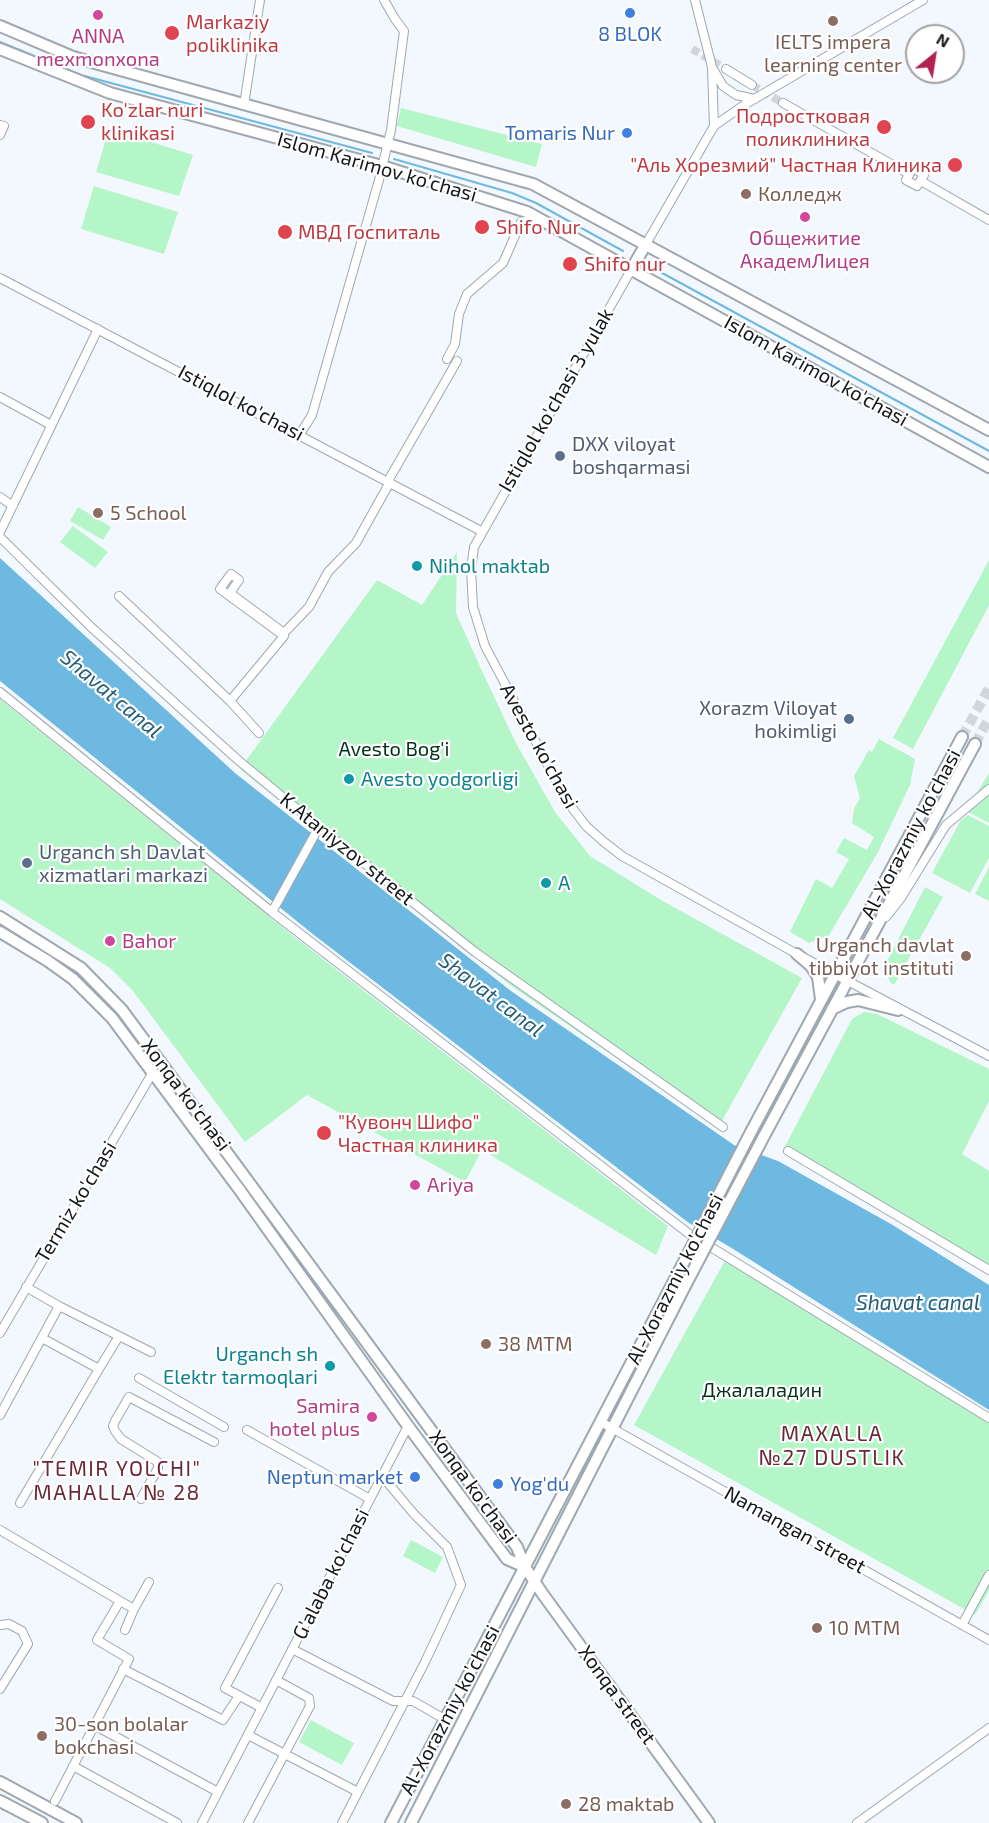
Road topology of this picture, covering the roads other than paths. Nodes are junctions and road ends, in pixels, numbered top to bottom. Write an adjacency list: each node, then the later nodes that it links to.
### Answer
1 (260, 0): 12 (street)
2 (384, 0): 16 (street)
3 (695, 0): 7 (street)
4 (923, 0): 10 (street)
5 (0, 26): 12 (main road, Islom Karimov ko'chasi)
6 (0, 48): 17 (main road, Islom Karimov ko'chasi)
7 (712, 67): 10 (street); 14 (street)
8 (726, 69): 9 (street)
9 (752, 85)
10 (755, 99): 14 (street)
11 (783, 102): 19 (street)
12 (243, 105): 16 (main road, Islom Karimov ko'chasi)
13 (0, 125): 15 (street)
14 (714, 126): 20 (street)
15 (0, 135)
16 (388, 143): 17 (street); 20 (main road, Islom Karimov ko'chasi)
17 (382, 166): 18 (main road, Islom Karimov ko'chasi); 29 (street)
18 (538, 218): 21 (main road, Islom Karimov ko'chasi); 24 (street)
19 (989, 220)
20 (646, 244): 21 (main road); 28 (main road, Islom Karimov ko'chasi)
21 (631, 270): 30 (main road, Islom Karimov ko'chasi); 34 (street, Istiqlol ko'chasi 3 yulak)
22 (0, 278): 23 (street, Istiqlol ko'chasi)
23 (98, 329): 27 (street); 29 (street, Istiqlol ko'chasi)
24 (447, 359)
25 (457, 361): 31 (street)
26 (0, 397): 27 (street)
27 (51, 425): 33 (street)
28 (989, 430)
29 (300, 434): 31 (street, Istiqlol ko'chasi)
30 (989, 467)
31 (389, 482): 34 (street, Istiqlol ko'chasi); 39 (street)
32 (0, 497): 33 (street)
33 (13, 507): 35 (street)
34 (481, 531): 49 (street, Avesto ko'chasi)
35 (0, 532)
36 (0, 537): 44 (street, K.Ataniyzov street)
37 (119, 596): 39 (street)
38 (0, 692): 45 (street)
39 (230, 701): 40 (street)
40 (259, 733)
41 (962, 737): 50 (main road, Al-Xorazmiy ko’chasi)
42 (975, 744): 47 (main road, Al-Xorazmiy ko’chasi)
43 (989, 789): 47 (street)
44 (319, 827): 45 (street); 57 (street, K.Ataniyzov street)
45 (272, 912): 71 (street)
46 (0, 917): 59 (main road, Xonqa ko'chasi)
47 (875, 930): 51 (main road, Al-Xorazmiy ko’chasi)
48 (0, 932): 56 (main road, Xonqa ko'chasi)
49 (797, 954): 50 (street, Avesto ko'chasi); 52 (main road)
50 (835, 975): 51 (street, Avesto ko'chasi); 52 (main road, Al-Xorazmiy ko’chasi)
51 (847, 981): 53 (main road, Al-Xorazmiy ko’chasi); 54 (street, Avesto ko'chasi)
52 (821, 1001): 72 (main road, Al-Xorazmiy ko’chasi, bridge)
53 (832, 1009): 54 (main road); 75 (main road, Al-Xorazmiy ko’chasi, bridge)
54 (898, 1010): 55 (street, Avesto ko'chasi)
55 (989, 1056)
56 (153, 1072): 60 (main road, Xonqa ko'chasi); 62 (street, Termiz ko'chasi)
57 (723, 1127)
58 (788, 1151): 61 (street)
59 (249, 1181): 60 (main road); 83 (main road, Xonqa ko'chasi)
60 (239, 1189): 73 (main road, Xonqa ko'chasi)
61 (989, 1270)
62 (26, 1287): 63 (street); 64 (street, Termiz ko'chasi)
63 (59, 1306): 65 (street); 66 (street)
64 (0, 1333)
65 (119, 1336): 67 (street); 68 (street)
66 (42, 1338): 68 (street); 70 (street)
67 (151, 1352)
68 (99, 1369): 81 (street)
69 (139, 1378): 74 (street)
70 (0, 1415)
71 (989, 1418)
72 (601, 1422): 75 (street, Namangan street); 83 (main road, Al-Xorazmiy ko’chasi)
73 (408, 1426): 78 (street, G'alaba ko'chasi); 83 (main road, Xonqa ko'chasi)
74 (224, 1427)
75 (614, 1428): 86 (main road, Al-Xorazmiy ko’chasi); 91 (street, Namangan street)
76 (247, 1430): 80 (street, G'alaba ko'chasi)
77 (214, 1442): 79 (street)
78 (382, 1476): 80 (street, G'alaba ko'chasi); 99 (street)
79 (141, 1499)
80 (370, 1499): 94 (street, G'alaba ko'chasi)
81 (20, 1503)
82 (0, 1530): 88 (street)
83 (525, 1568): 86 (main road, Xonqa street); 101 (main road, Al-Xorazmiy ko’chasi)
84 (989, 1575): 91 (street)
85 (149, 1582): 89 (street)
86 (534, 1582): 120 (main road, Al-Xorazmiy ko’chasi); 121 (main road, Xonqa street)
87 (278, 1588): 98 (street, G'alaba ko'chasi)
88 (120, 1601): 89 (street); 95 (street)
89 (134, 1609): 92 (street)
90 (0, 1625): 97 (street)
91 (962, 1625): 93 (street, Namangan street)
92 (125, 1630)
93 (989, 1640)
94 (292, 1649): 96 (street, G'alaba ko'chasi); 99 (street, G'alaba ko'chasi)
95 (123, 1669): 98 (street); 102 (street)
96 (276, 1680): 100 (street, G'alaba ko'chasi); 105 (street)
97 (0, 1689)
98 (238, 1696): 100 (street)
99 (405, 1701): 101 (street, G'alaba ko'chasi); 109 (street)
100 (262, 1708): 104 (street, G'alaba ko'chasi)
101 (446, 1720): 119 (main road, Al-Xorazmiy ko’chasi)
102 (94, 1725): 106 (street); 108 (street)
103 (989, 1728): 122 (street)
104 (248, 1735): 105 (street); 108 (street, G'alaba ko'chasi)
105 (285, 1754): 109 (street); 117 (street)
106 (73, 1766): 111 (street); 115 (street)
107 (0, 1782): 112 (main road)
108 (218, 1792): 116 (street, G'alaba ko'chasi)
109 (358, 1792): 118 (street)
110 (0, 1801): 113 (main road)
111 (55, 1801)
112 (44, 1806): 113 (street); 114 (main road)
113 (39, 1821)
114 (76, 1823)
115 (177, 1823)
116 (202, 1823)
117 (248, 1823)
118 (342, 1823)
119 (391, 1823)
120 (411, 1823)
121 (709, 1823)
122 (857, 1823)

